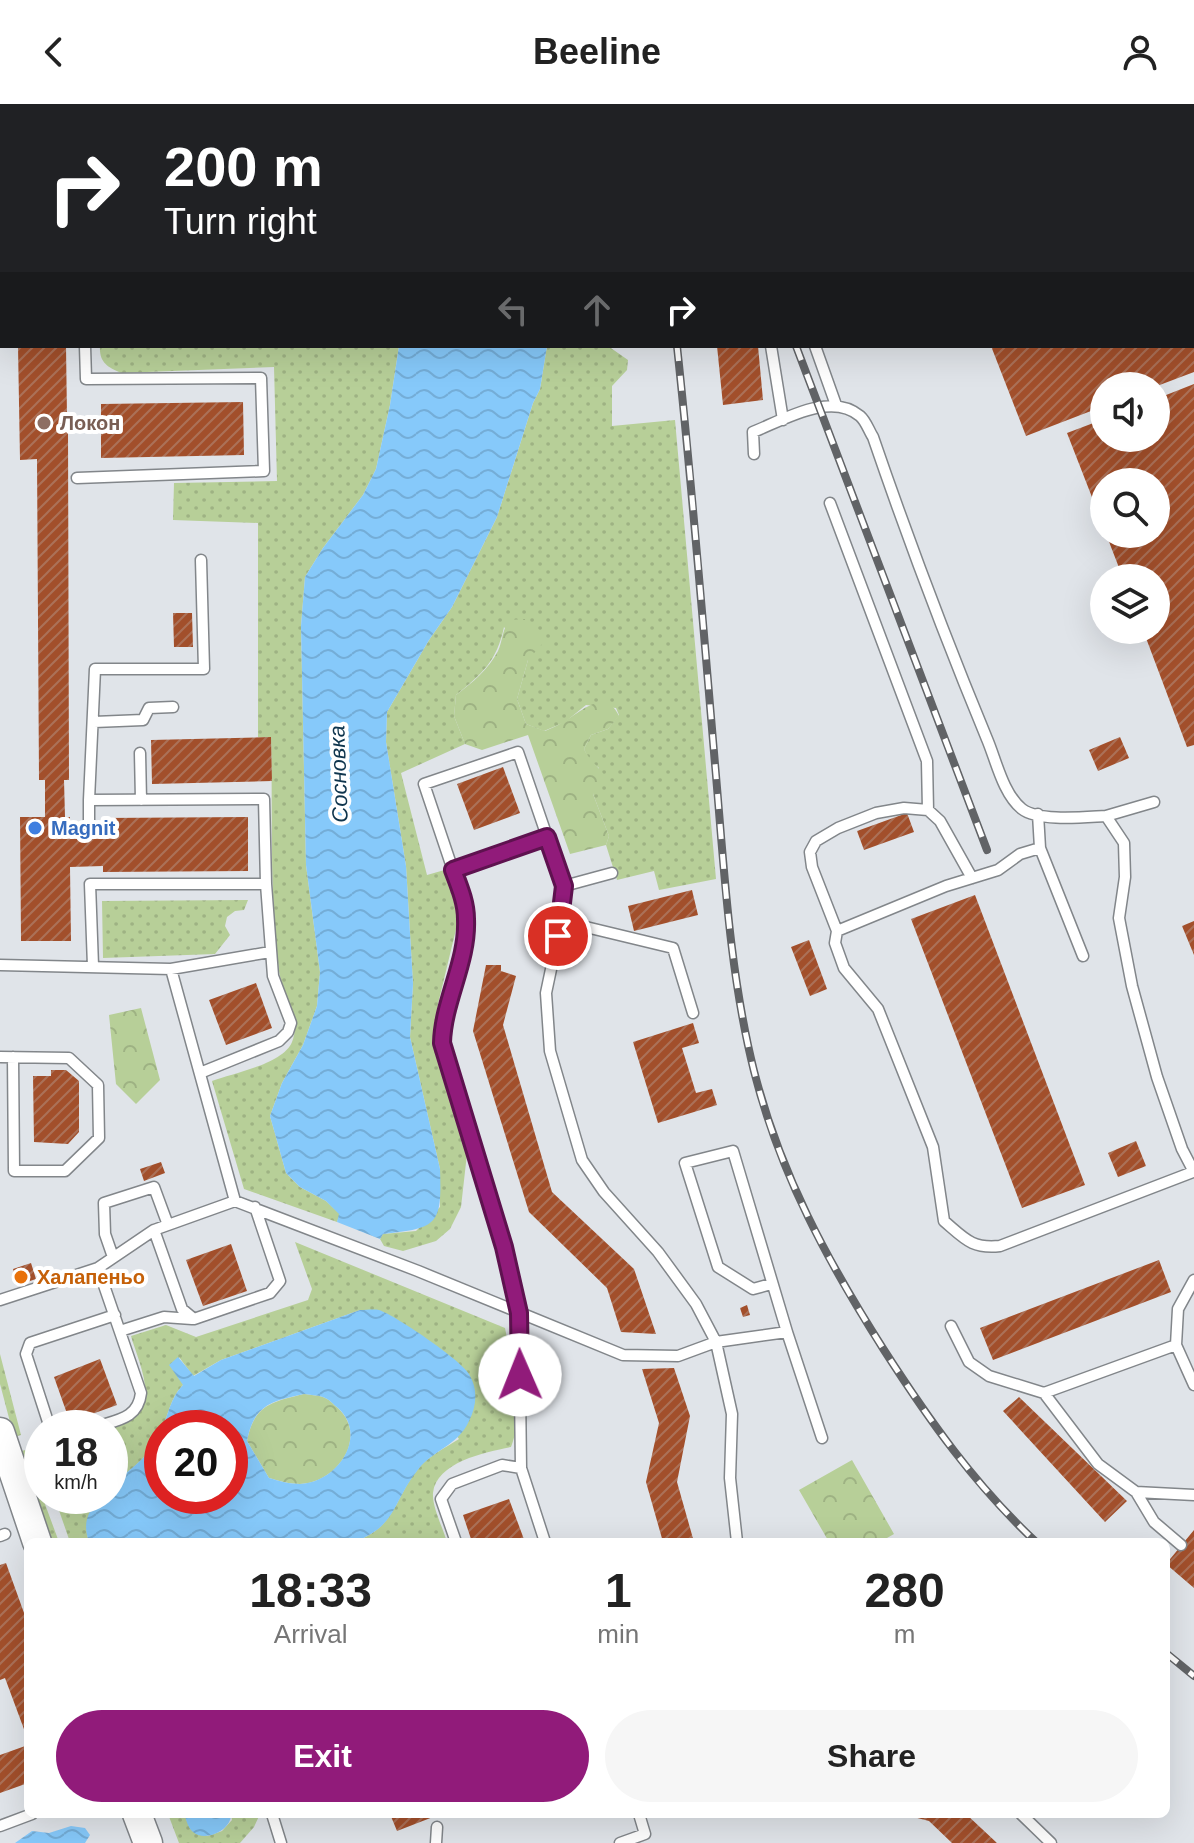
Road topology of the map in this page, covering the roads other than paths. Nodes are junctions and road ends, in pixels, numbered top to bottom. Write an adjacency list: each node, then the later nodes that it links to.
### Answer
1 (85, 348): 7 (lane)
2 (771, 348): 5 (lane)
3 (816, 348): 4 (lane)
4 (836, 405): 5 (lane); 17 (lane)
5 (783, 420): 6 (lane)
6 (754, 454)
7 (77, 478)
8 (830, 503): 16 (lane)
9 (201, 560): 11 (lane)
10 (173, 707): 11 (lane)
11 (94, 722): 13 (lane)
12 (140, 753): 14 (lane)
13 (89, 800): 14 (lane); 19 (lane)
14 (141, 800): 25 (lane)
15 (1154, 802): 18 (lane)
16 (928, 810): 24 (lane); 28 (lane)
17 (1038, 814): 18 (lane); 21 (lane)
18 (1106, 816): 38 (lane)
19 (89, 826)
20 (547, 837): 22 (lane); 22 (lane); 26 (lane)
21 (1040, 848): 24 (lane); 30 (lane)
22 (453, 870): 48 (lane)
23 (612, 873): 26 (lane)
24 (972, 878): 28 (lane)
25 (266, 884): 29 (lane); 32 (lane)
26 (564, 886): 27 (lane)
27 (561, 921): 34 (lane); 54 (lane)
28 (837, 931): 38 (lane)
29 (270, 952): 33 (lane); 37 (lane)
30 (1083, 956)
31 (0, 965): 32 (lane)
32 (93, 966): 33 (lane)
33 (171, 969): 37 (lane)
34 (693, 1013)
35 (0, 1057): 36 (lane)
36 (13, 1057): 36 (lane)
37 (200, 1073): 39 (lane)
38 (1194, 1172)
39 (235, 1201): 40 (lane); 41 (lane)
40 (255, 1207): 48 (lane); 50 (lane)
41 (168, 1225): 42 (lane); 43 (lane)
42 (154, 1230): 43 (lane); 50 (lane)
43 (113, 1257): 44 (lane)
44 (98, 1268): 47 (lane); 49 (lane)
45 (1194, 1280): 55 (lane)
46 (771, 1284): 46 (lane); 53 (lane)
47 (0, 1300)
48 (519, 1313): 54 (lane); 62 (lane)
49 (115, 1315): 52 (lane); 58 (lane)
50 (194, 1319): 52 (lane)
51 (951, 1326): 57 (lane)
52 (120, 1331): 59 (lane)
53 (787, 1332): 54 (lane); 61 (lane)
54 (716, 1342): 68 (lane)
55 (1176, 1345): 56 (lane); 57 (lane)
56 (1194, 1385)
57 (1044, 1393): 63 (lane)
58 (44, 1410)
59 (128, 1416)
60 (0, 1432): 65 (street)
61 (822, 1438)
62 (521, 1468): 66 (lane); 67 (lane)
63 (1136, 1492): 64 (lane); 69 (lane)
64 (1194, 1495)
65 (36, 1538)
66 (455, 1538)
67 (544, 1538)
68 (737, 1538)
69 (1181, 1545)
70 (24, 1817): 75 (lane)
71 (139, 1818): 77 (street)
72 (273, 1818): 78 (lane)
73 (640, 1818): 80 (lane)
74 (1025, 1818): 81 (lane)
75 (0, 1826)
76 (437, 1827): 79 (lane)
77 (148, 1843)
78 (281, 1843)
79 (436, 1843)
80 (620, 1843)
81 (1051, 1843)

